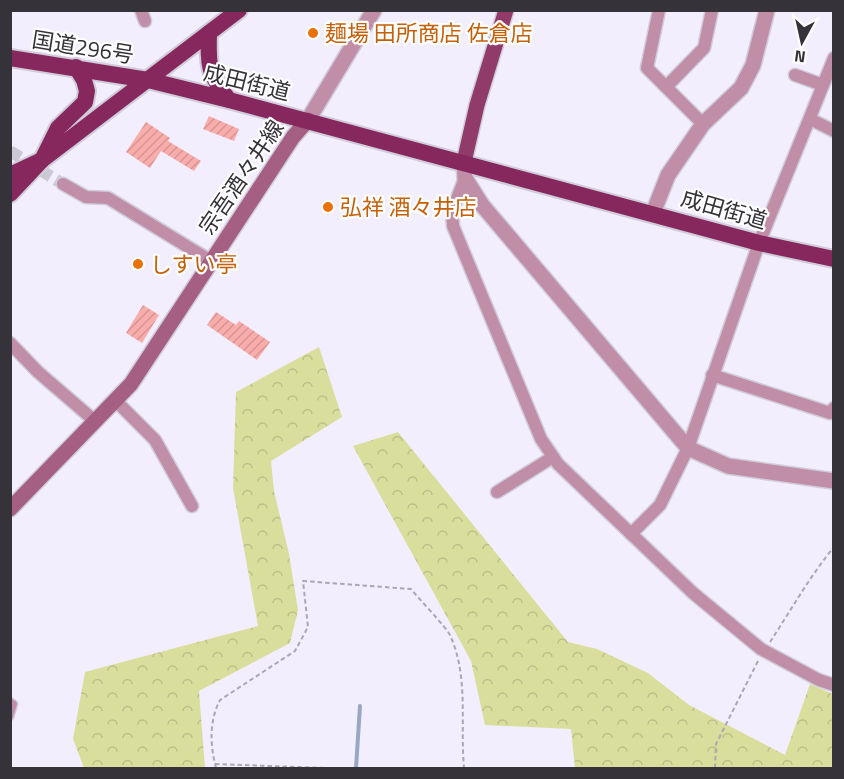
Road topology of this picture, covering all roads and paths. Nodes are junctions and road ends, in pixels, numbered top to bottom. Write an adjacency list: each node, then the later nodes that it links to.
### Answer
1 (239, 10): 7 (highway)
2 (374, 10): 17 (street)
3 (506, 10): 21 (main road)
4 (659, 10): 14 (street)
5 (712, 10): 14 (street)
6 (767, 10): 18 (street)
7 (209, 33): 12 (highway); 15 (highway)
8 (10, 58): 10 (highway, 国道296号)
9 (834, 58): 13 (street)
10 (76, 67): 12 (highway, 国道296号); 20 (highway)
11 (795, 75): 13 (street)
12 (148, 80): 15 (highway, 成田街道); 20 (highway)
13 (824, 85): 16 (street)
14 (666, 87): 18 (street)
15 (229, 100): 17 (highway, 成田街道)
16 (810, 119): 19 (street); 26 (street)
17 (308, 120): 21 (highway, 成田街道); 28 (main road, 宗吾酒々井線)
18 (703, 124): 25 (street)
19 (834, 131)
20 (42, 160): 22 (highway); 24 (highway)
21 (465, 170): 25 (highway, 成田街道); 34 (street); 35 (street)
22 (10, 175)
23 (63, 184): 28 (street)
24 (10, 194)
25 (653, 213): 26 (highway, 成田街道)
26 (759, 243): 27 (highway, 成田街道); 30 (street)
27 (834, 259)
28 (211, 261): 31 (main road, 宗吾酒々井線)
29 (10, 343): 33 (street)
30 (712, 375): 32 (street); 34 (street)
31 (117, 402): 33 (main road, 宗吾酒々井線); 38 (street)
32 (834, 408)
33 (96, 422): 39 (main road, 宗吾酒々井線)
34 (688, 448): 36 (street); 40 (street)
35 (553, 457): 37 (street); 40 (street)
36 (834, 481)
37 (496, 492)
38 (192, 506)
39 (10, 509)
40 (631, 534): 41 (street)
41 (834, 685)
42 (10, 701): 43 (lane)
43 (10, 717)
44 (215, 766): 45 (path); 46 (path)
45 (326, 768)
46 (464, 768)

